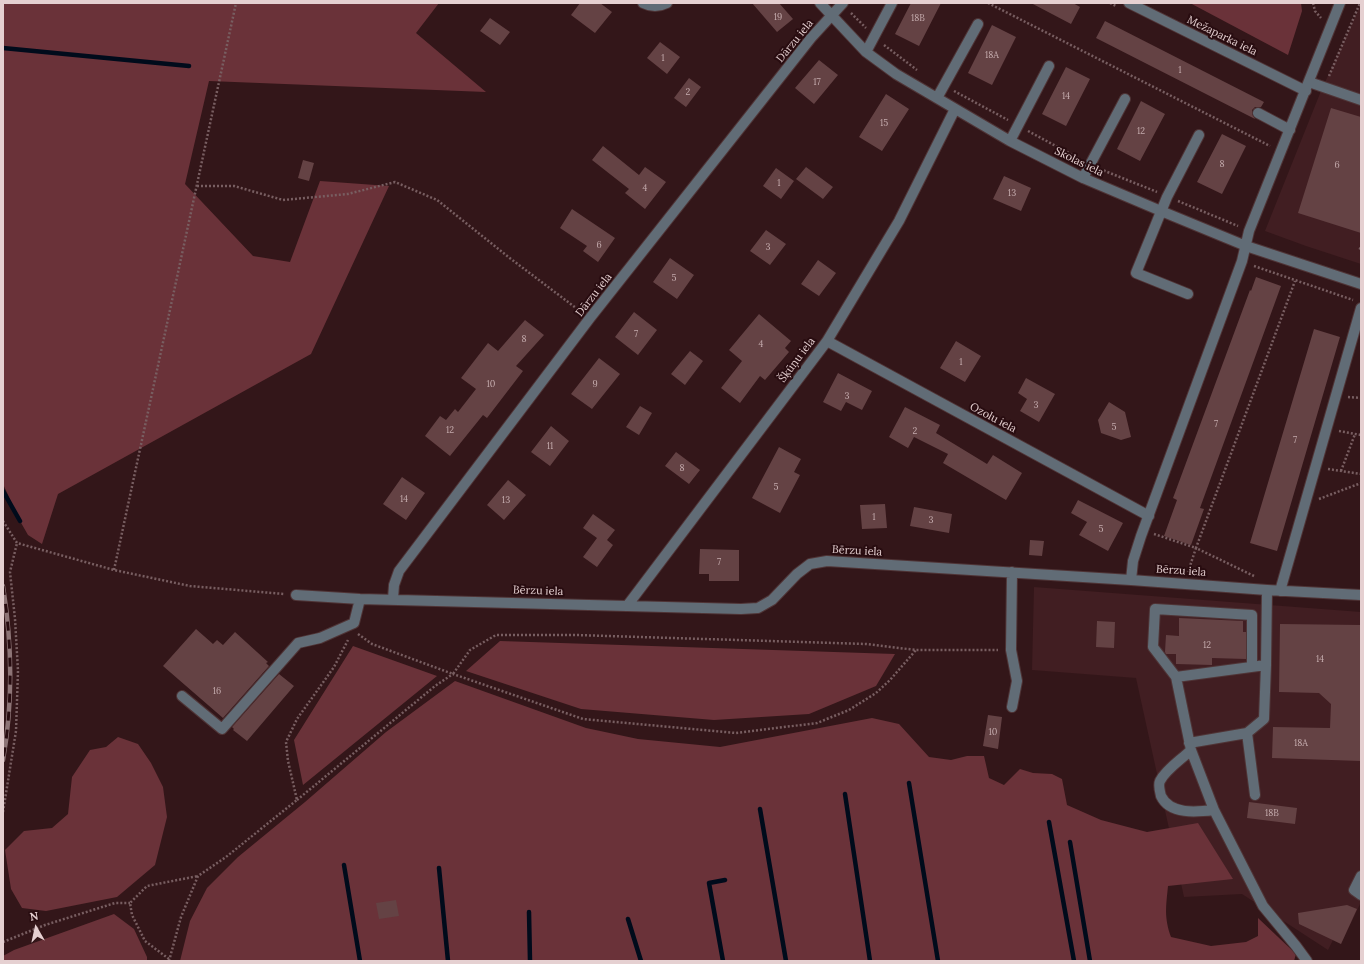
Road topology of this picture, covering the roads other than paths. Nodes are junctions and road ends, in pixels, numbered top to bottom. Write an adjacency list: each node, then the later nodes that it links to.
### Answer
1 (643, 3): 2 (street)
2 (667, 3)
3 (820, 3): 8 (street, Skolas iela)
4 (843, 3): 8 (street, Dārzu iela)
5 (892, 3): 10 (street)
6 (1128, 3): 12 (street, Mežaparka iela)
7 (1340, 3): 12 (street)
8 (832, 15): 10 (street, Skolas iela); 36 (street, Dārzu iela)
9 (978, 24): 13 (street)
10 (866, 52): 13 (street, Skolas iela)
11 (1050, 66): 20 (street)
12 (1307, 86): 15 (street, Mežaparka iela); 18 (street)
13 (936, 98): 16 (street, Skolas iela)
14 (1125, 99): 21 (street)
15 (1361, 100)
16 (955, 108): 20 (street, Skolas iela); 27 (street, Šķūņu iela)
17 (1258, 112): 18 (street)
18 (1290, 130): 23 (street)
19 (1200, 135): 22 (street)
20 (1010, 141): 21 (street, Skolas iela)
21 (1083, 178): 22 (street, Skolas iela)
22 (1161, 211): 23 (street, Skolas iela); 25 (street)
23 (1246, 246): 24 (street, Skolas iela); 28 (street)
24 (1361, 284)
25 (1188, 294)
26 (1361, 308): 32 (street)
27 (826, 341): 28 (street, Ozolu iela); 37 (street, Šķūņu iela)
28 (1149, 516): 30 (street)
29 (1012, 572): 30 (street, Bērzu iela); 37 (street, Bērzu iela); 42 (street)
30 (1131, 580): 31 (street, Bērzu iela)
31 (1267, 590): 32 (street, Bērzu iela); 38 (street)
32 (1280, 591): 34 (street, Bērzu iela)
33 (296, 595): 35 (street, Bērzu iela)
34 (1361, 595)
35 (360, 598): 36 (street, Bērzu iela); 41 (street)
36 (393, 599): 37 (street, Bērzu iela)
37 (627, 606)
38 (1266, 665): 39 (street); 43 (street)
39 (1252, 667): 40 (street); 40 (street)
40 (1176, 677): 44 (street)
41 (182, 696)
42 (1012, 707)
43 (1247, 733): 44 (street); 45 (street)
44 (1190, 747): 46 (street); 46 (street)
45 (1255, 795)
46 (1214, 810): 49 (street)
47 (1361, 876): 48 (street)
48 (1361, 895)
49 (1307, 961)

